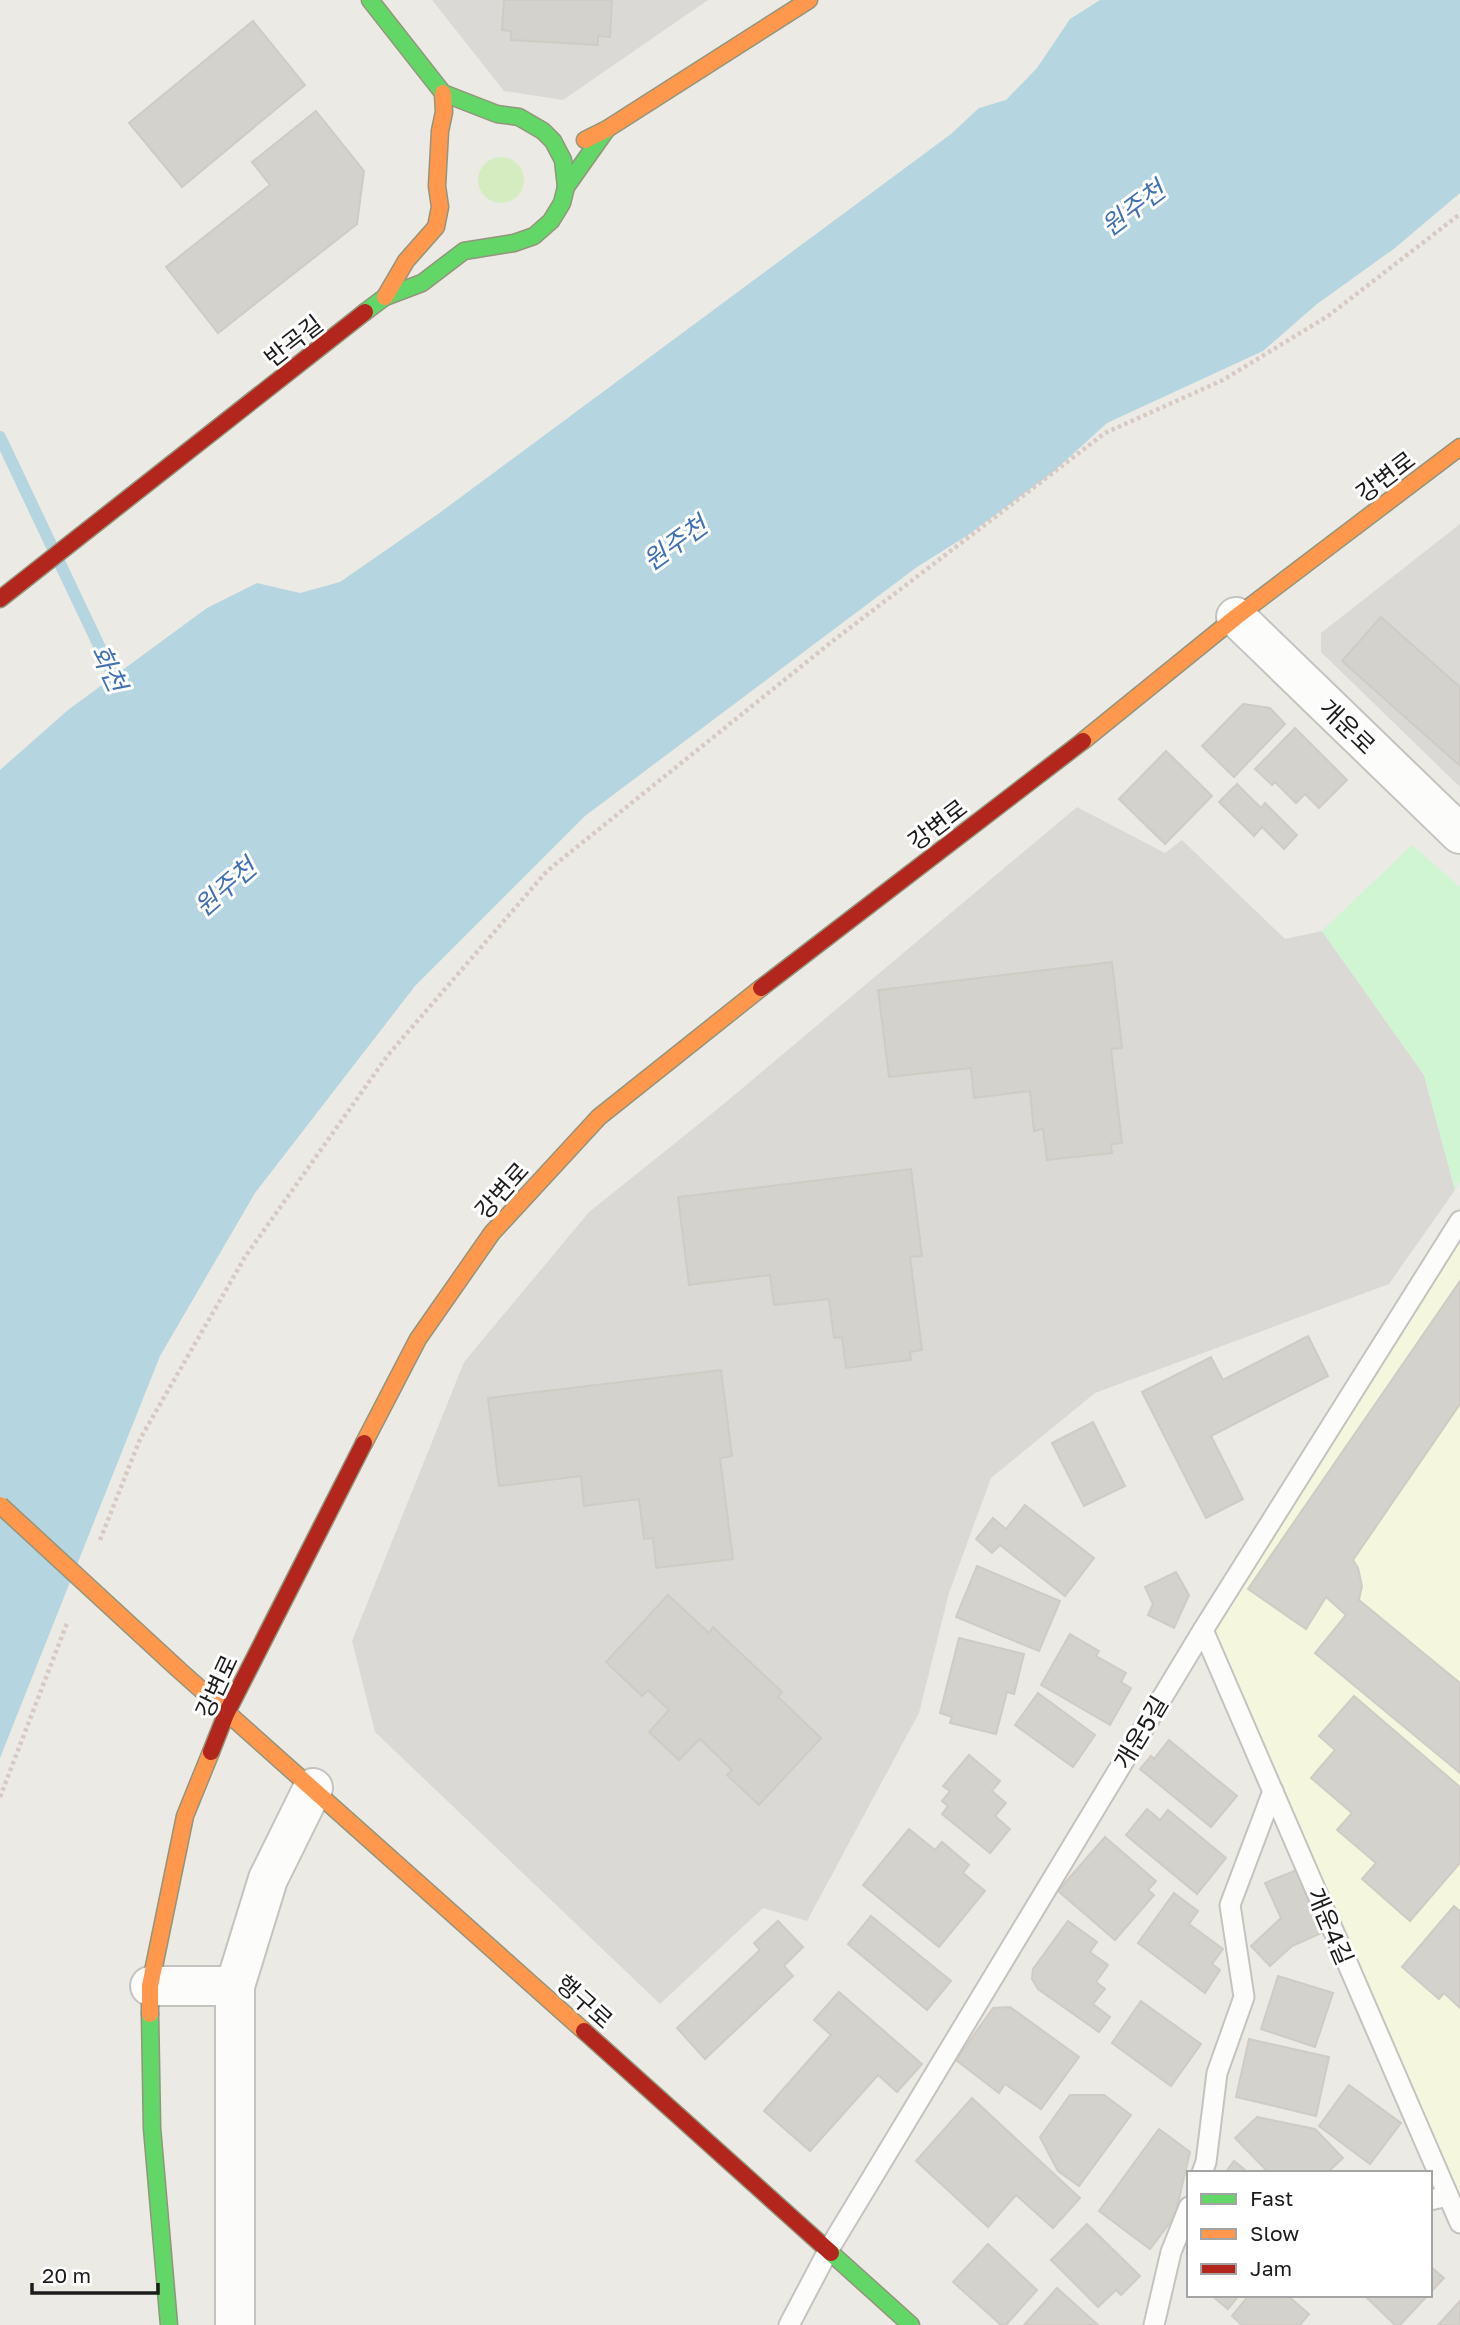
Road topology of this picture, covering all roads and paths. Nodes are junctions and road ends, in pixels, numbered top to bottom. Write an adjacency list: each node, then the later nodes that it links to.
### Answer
1 (370, 0): 3 (street)
2 (809, 0): 5 (street)
3 (443, 93): 4 (street); 7 (street)
4 (497, 114): 6 (street); 7 (street)
5 (607, 129): 6 (street); 9 (street)
6 (559, 152): 9 (street)
7 (438, 165): 8 (street)
8 (436, 186): 11 (street); 14 (street)
9 (566, 187): 13 (street)
10 (1460, 214): 21 (path)
11 (454, 224)
12 (471, 237): 13 (street)
13 (514, 243): 14 (street)
14 (385, 297): 16 (street, 반곡길)
15 (1460, 447): 17 (street, 강변로)
16 (0, 599)
17 (1237, 617): 18 (street, 개운로); 24 (street, 강변로)
18 (1460, 834)
19 (1460, 1221): 23 (lane, 개운5길)
20 (0, 1505): 24 (street, 행구로, bridge)
21 (99, 1543)
22 (68, 1620): 27 (path)
23 (1202, 1630): 26 (lane, 개운4길); 36 (lane, 개운5길)
24 (226, 1714): 25 (street, 행구로); 28 (street, 강변로)
25 (313, 1788): 29 (street); 36 (street, 행구로)
26 (1273, 1791): 30 (lane); 31 (lane, 개운4길)
27 (0, 1797)
28 (150, 1986): 29 (street); 37 (street, 강변로)
29 (235, 1986): 38 (street)
30 (1203, 2171)
31 (1428, 2171)
32 (1432, 2181): 33 (lane, 개운4길)
33 (1439, 2198): 35 (lane, 개운4길)
34 (1187, 2212): 41 (lane)
35 (1460, 2223)
36 (829, 2249): 39 (lane, 개운5길); 40 (street, 행구로)
37 (169, 2325)
38 (235, 2325)
39 (789, 2325)
40 (911, 2325)
41 (1154, 2325)

